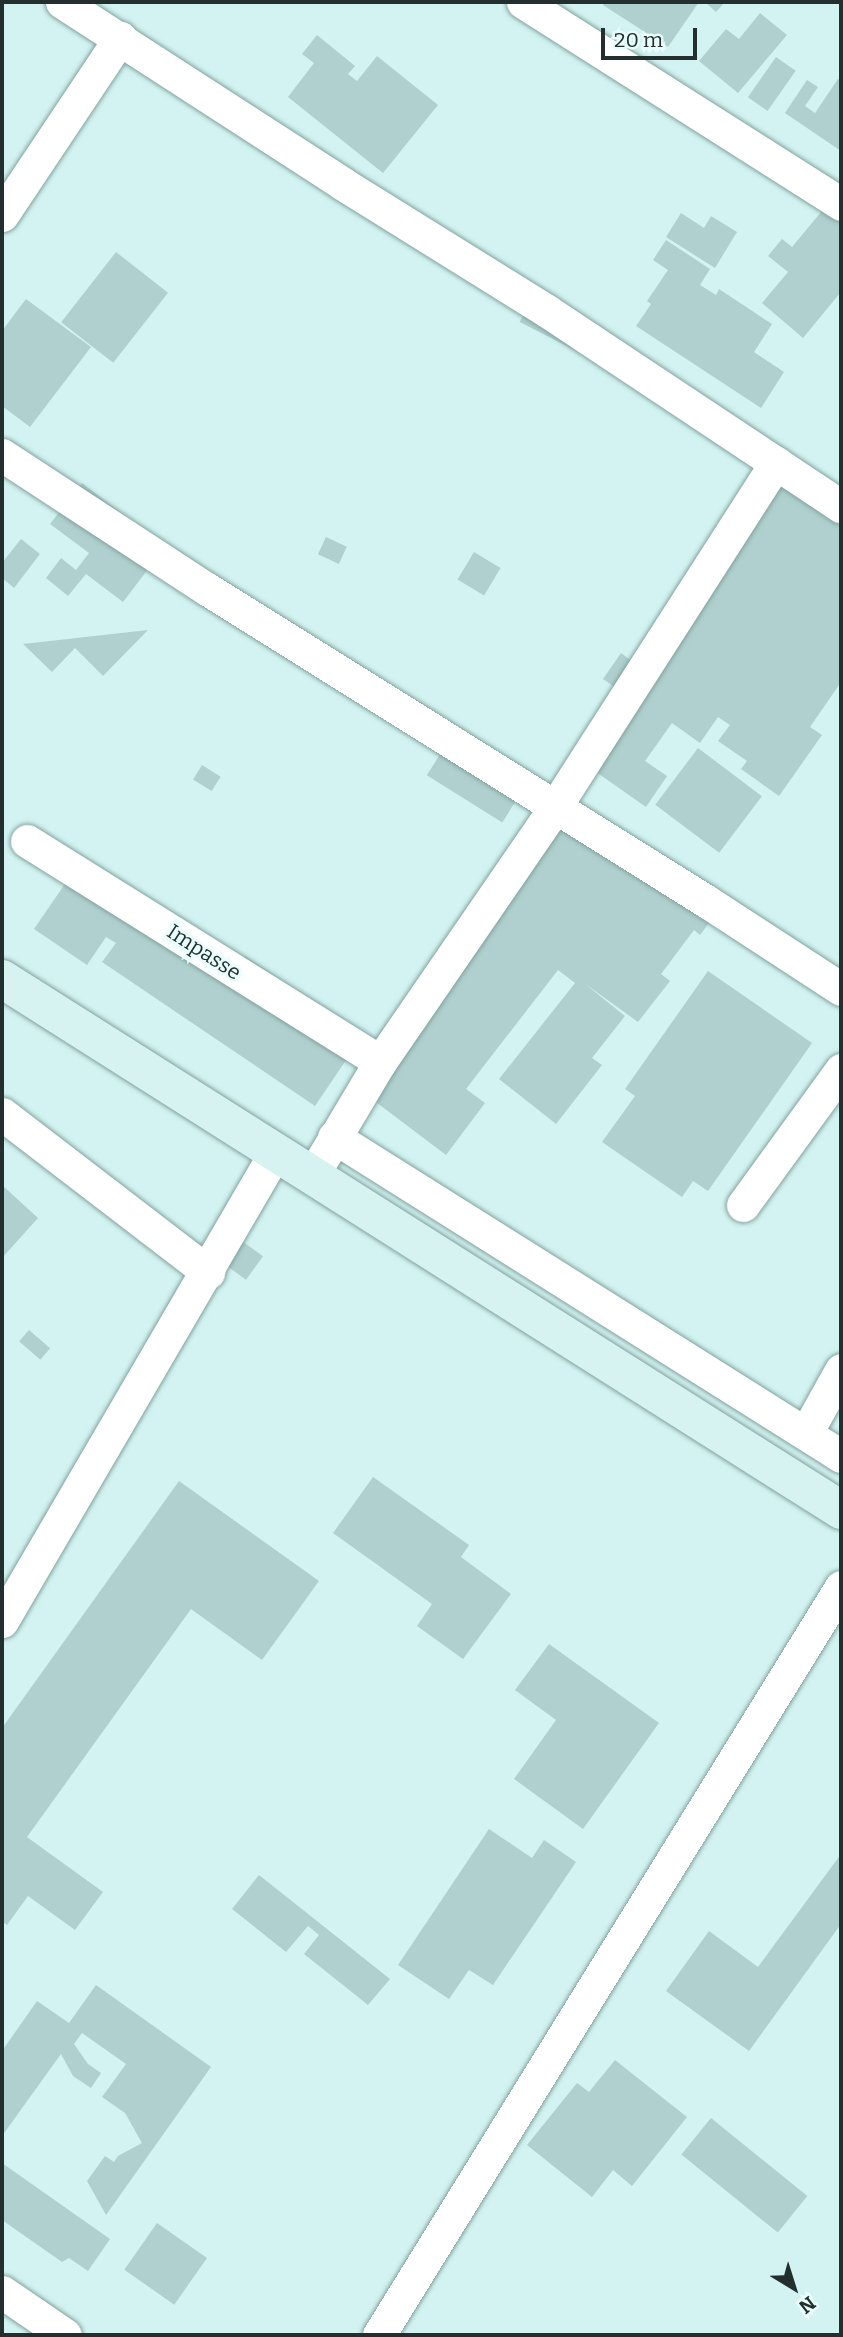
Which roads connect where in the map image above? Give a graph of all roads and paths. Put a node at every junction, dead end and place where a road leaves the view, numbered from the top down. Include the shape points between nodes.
1 (62, 2) edge
2 (523, 2) edge
3 (120, 37) junction
4 (841, 204) edge
5 (2, 215) edge
6 (2, 455) edge
7 (775, 463) junction
8 (841, 506) edge
9 (555, 807) junction
10 (27, 841) dead end
11 (2, 979) edge
12 (841, 989) edge
13 (380, 1062) junction
14 (841, 1070) edge
15 (2, 1114) edge
16 (334, 1137) junction
17 (275, 1153) junction
18 (312, 1175) junction
19 (743, 1205) dead end
20 (208, 1272) junction
21 (841, 1370) edge
22 (806, 1433) junction
23 (841, 1456) edge
24 (841, 1510) edge
25 (841, 1587) edge
26 (2, 1621) edge
27 (2, 2292) edge
28 (65, 2335) edge
29 (379, 2335) edge

1 - 3 street
2 - 4 street
3 - 5 street
3 - 7 street
6 - 9 street
7 - 8 street
7 - 9 street
9 - 12 street
9 - 13 street
10 - 13 street, Impasse
11 - 17 main road
13 - 16 street
14 - 19 street
15 - 20 street
16 - 18 street
16 - 22 street
17 - 18 main road
17 - 20 street
18 - 24 main road
20 - 26 street
21 - 22 street
22 - 23 street
25 - 29 street
27 - 28 street

